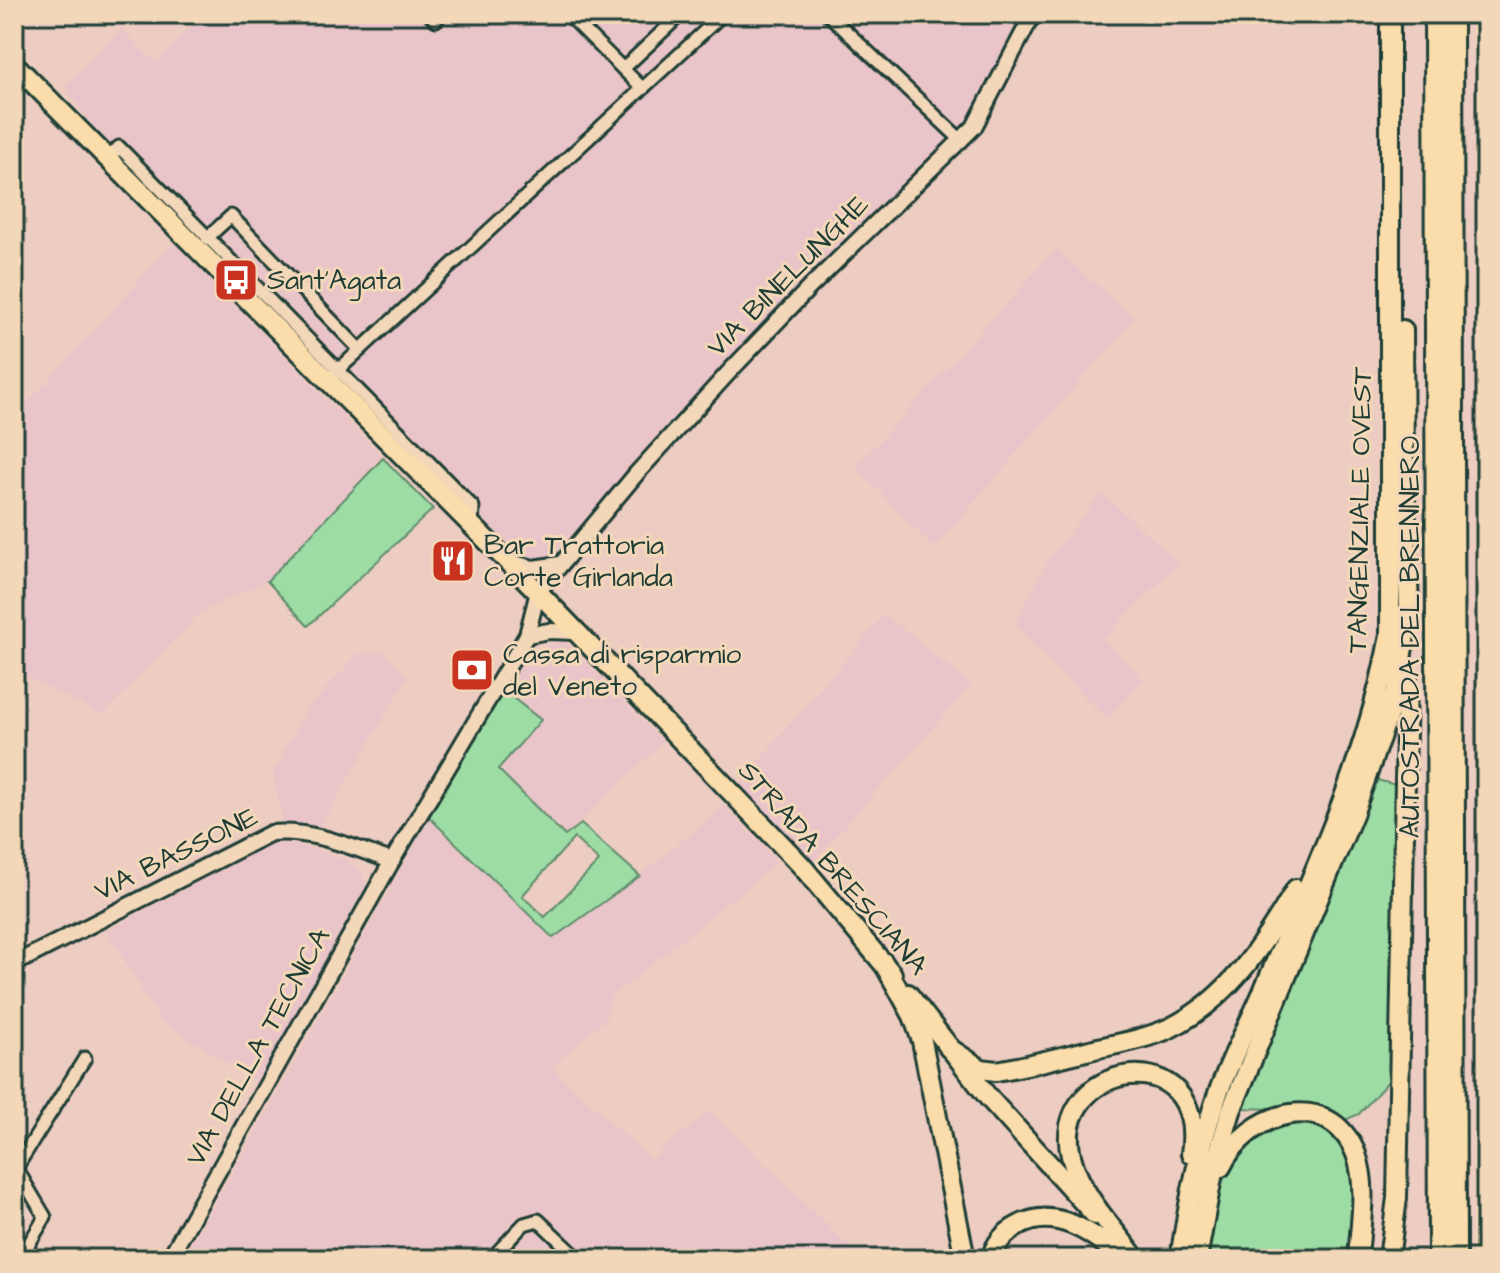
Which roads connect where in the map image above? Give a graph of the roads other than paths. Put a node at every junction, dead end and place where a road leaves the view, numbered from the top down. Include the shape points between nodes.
1 (429, 14) edge
2 (441, 14) edge
3 (568, 14) edge
4 (681, 14) edge
5 (723, 14) edge
6 (828, 14) edge
7 (1033, 14) edge
8 (1390, 14) edge
9 (1402, 14) edge
10 (1435, 14) edge
11 (1452, 14) edge
12 (14, 64) edge
13 (623, 69) junction
14 (643, 89) junction
15 (962, 141) junction
16 (108, 159) junction
17 (207, 238) junction
18 (360, 350) junction
19 (333, 376) junction
20 (506, 561) junction
21 (561, 564) junction
22 (538, 592) junction
23 (1409, 608) junction
24 (576, 632) junction
25 (527, 635) junction
26 (1325, 847) junction
27 (392, 861) junction
28 (883, 962) junction
29 (14, 964) edge
30 (949, 1048) junction
31 (85, 1058) dead end
32 (1181, 1251) edge
33 (1129, 1257) edge
34 (20, 1259) edge
35 (169, 1259) edge
36 (491, 1259) edge
37 (579, 1259) edge
38 (965, 1259) edge
39 (991, 1259) edge
40 (1199, 1259) edge
41 (1358, 1259) edge
42 (1389, 1259) edge
43 (1439, 1259) edge
44 (1455, 1259) edge

1 - 2 street via 436,20
3 - 13 street
4 - 13 street
5 - 14 street
6 - 15 street
7 - 15 street, VIA BINELUNGHE
8 - 26 main road, TANGENZIALE OVEST via 1390,635 1365,742
9 - 23 main road, TANGENZIALE OVEST
10 - 43 highway, AUTOSTRADA DEL BRENNERO
11 - 44 highway, AUTOSTRADA DEL BRENNERO
12 - 16 main road, STRADA BRESCIANA
13 - 14 street
14 - 18 street
15 - 21 street, VIA BINELUNGHE via 730,371
16 - 17 street, STRADA BRESCIANA via 119,147
16 - 19 main road, STRADA BRESCIANA
17 - 18 street via 231,216
17 - 19 street, STRADA BRESCIANA
18 - 19 street
19 - 20 main road, STRADA BRESCIANA via 451,495 472,527
20 - 21 street via 533,568
20 - 22 main road, STRADA BRESCIANA
21 - 22 street, VIA BINELUNGHE
22 - 24 main road, STRADA BRESCIANA
22 - 25 street
23 - 40 main road, TANGENZIALE OVEST via 1396,692 1373,763 1231,1111 1213,1172
23 - 42 main road via 1397,1198
24 - 25 street
24 - 28 main road, STRADA BRESCIANA via 802,866
25 - 27 street
26 - 30 main road via 1251,961 1214,999 1169,1028 996,1071 981,1069
26 - 32 main road, TANGENZIALE OVEST via 1215,1102
27 - 29 street, VIA BASSONE via 313,835 271,833
27 - 35 street, VIA DELLA TECNICA
28 - 30 main road, STRADA BRESCIANA
28 - 38 main road via 922,1041
30 - 33 main road, STRADA BRESCIANA
31 - 34 street via 16,1168 45,1217
32 - 33 main road via 1192,1117 1171,1086 1146,1076 1119,1076 1083,1101 1072,1121 1070,1145 1084,1187
33 - 39 main road via 1082,1229 1042,1218 1011,1230
36 - 37 street via 524,1224 538,1220
40 - 41 main road via 1226,1157 1257,1126 1291,1113 1325,1119 1345,1135 1355,1152 1363,1188

